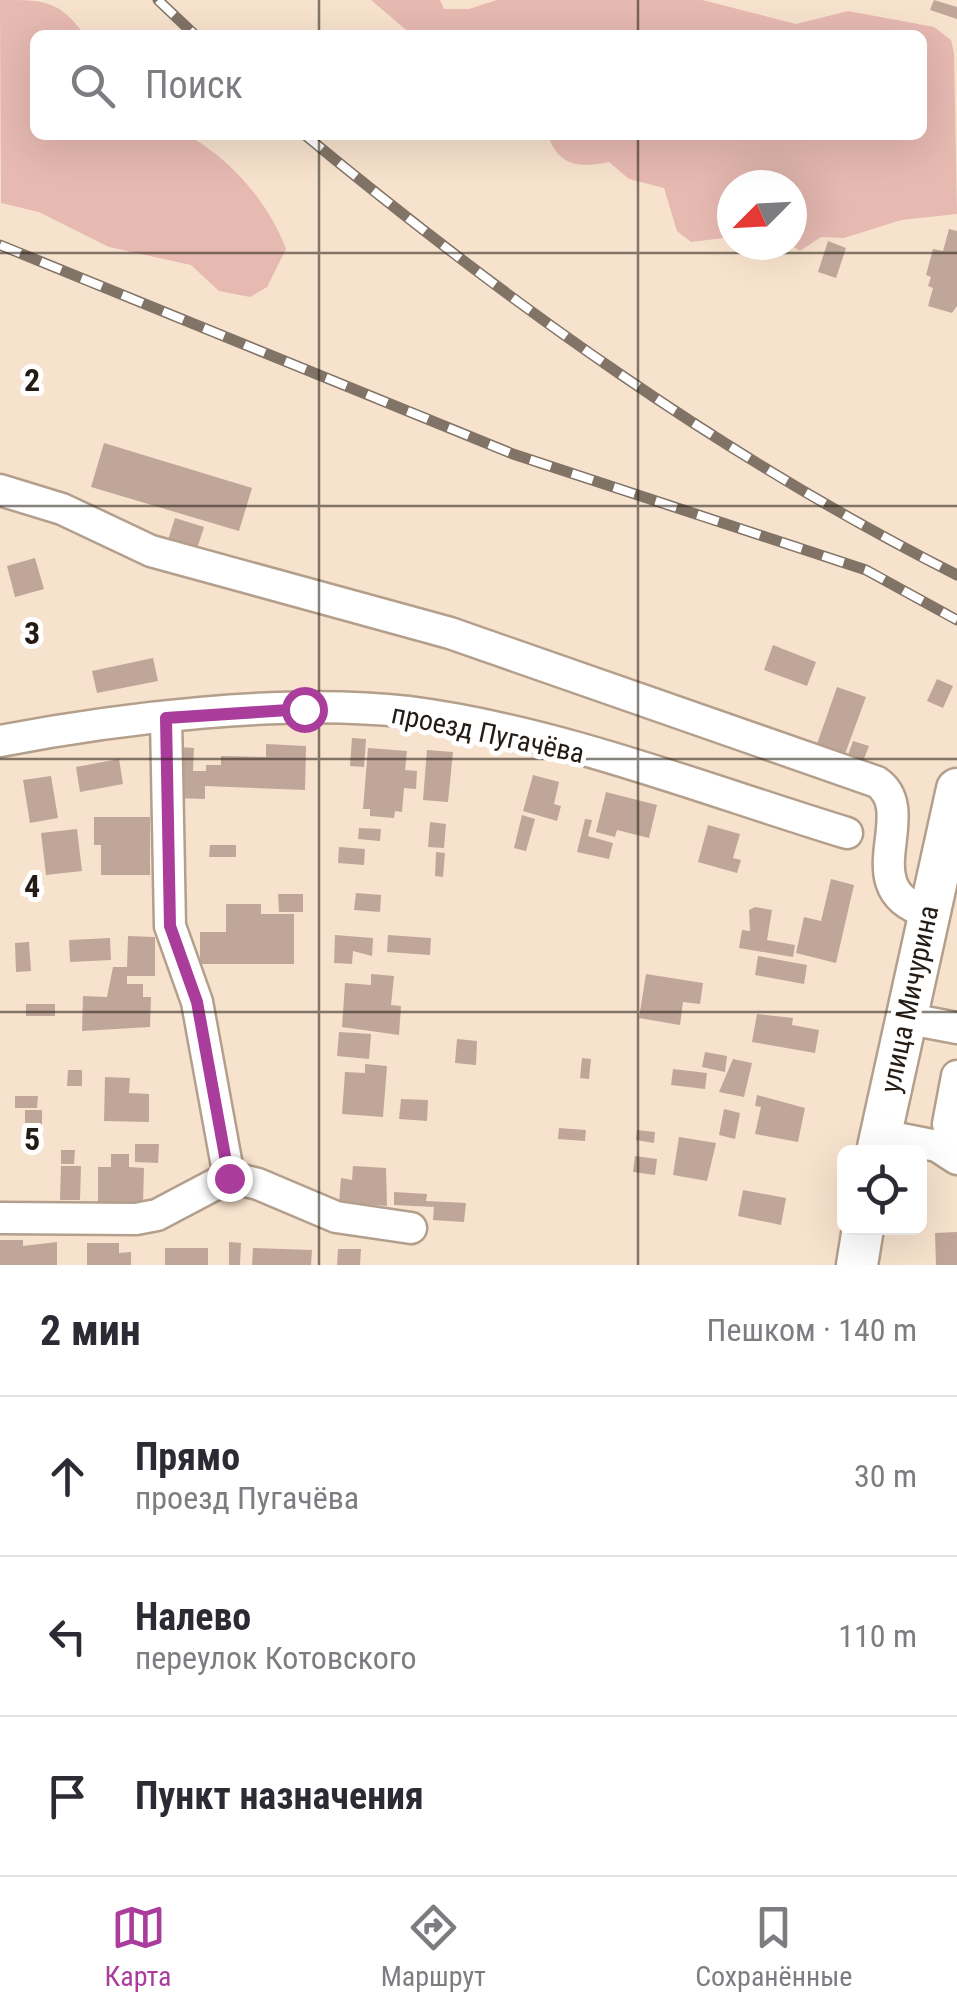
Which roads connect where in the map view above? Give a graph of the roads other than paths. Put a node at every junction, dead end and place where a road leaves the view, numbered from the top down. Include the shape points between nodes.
1 (0, 490) edge
2 (166, 718) junction
3 (0, 741) edge
4 (957, 788) edge
5 (847, 833) dead end
6 (927, 912) junction
7 (904, 1018) junction
8 (957, 1028) edge
9 (957, 1076) edge
10 (879, 1144) edge
11 (946, 1146) edge
12 (229, 1178) junction
13 (957, 1185) edge
14 (0, 1218) edge
15 (411, 1228) dead end

1 - 6 street via 62,509 151,552 450,632 877,782 890,802 891,886 901,902
2 - 3 street, проезд Пугачёва
2 - 5 street, проезд Пугачёва via 304,709 406,712 586,752
2 - 12 street via 170,926 197,1002
4 - 6 main road, улица Мичурина
6 - 7 main road, улица Мичурина
7 - 8 street
7 - 10 main road, улица Мичурина
9 - 11 street
10 - 11 street
11 - 13 street
12 - 14 street via 158,1215 136,1219
12 - 15 street via 336,1217

